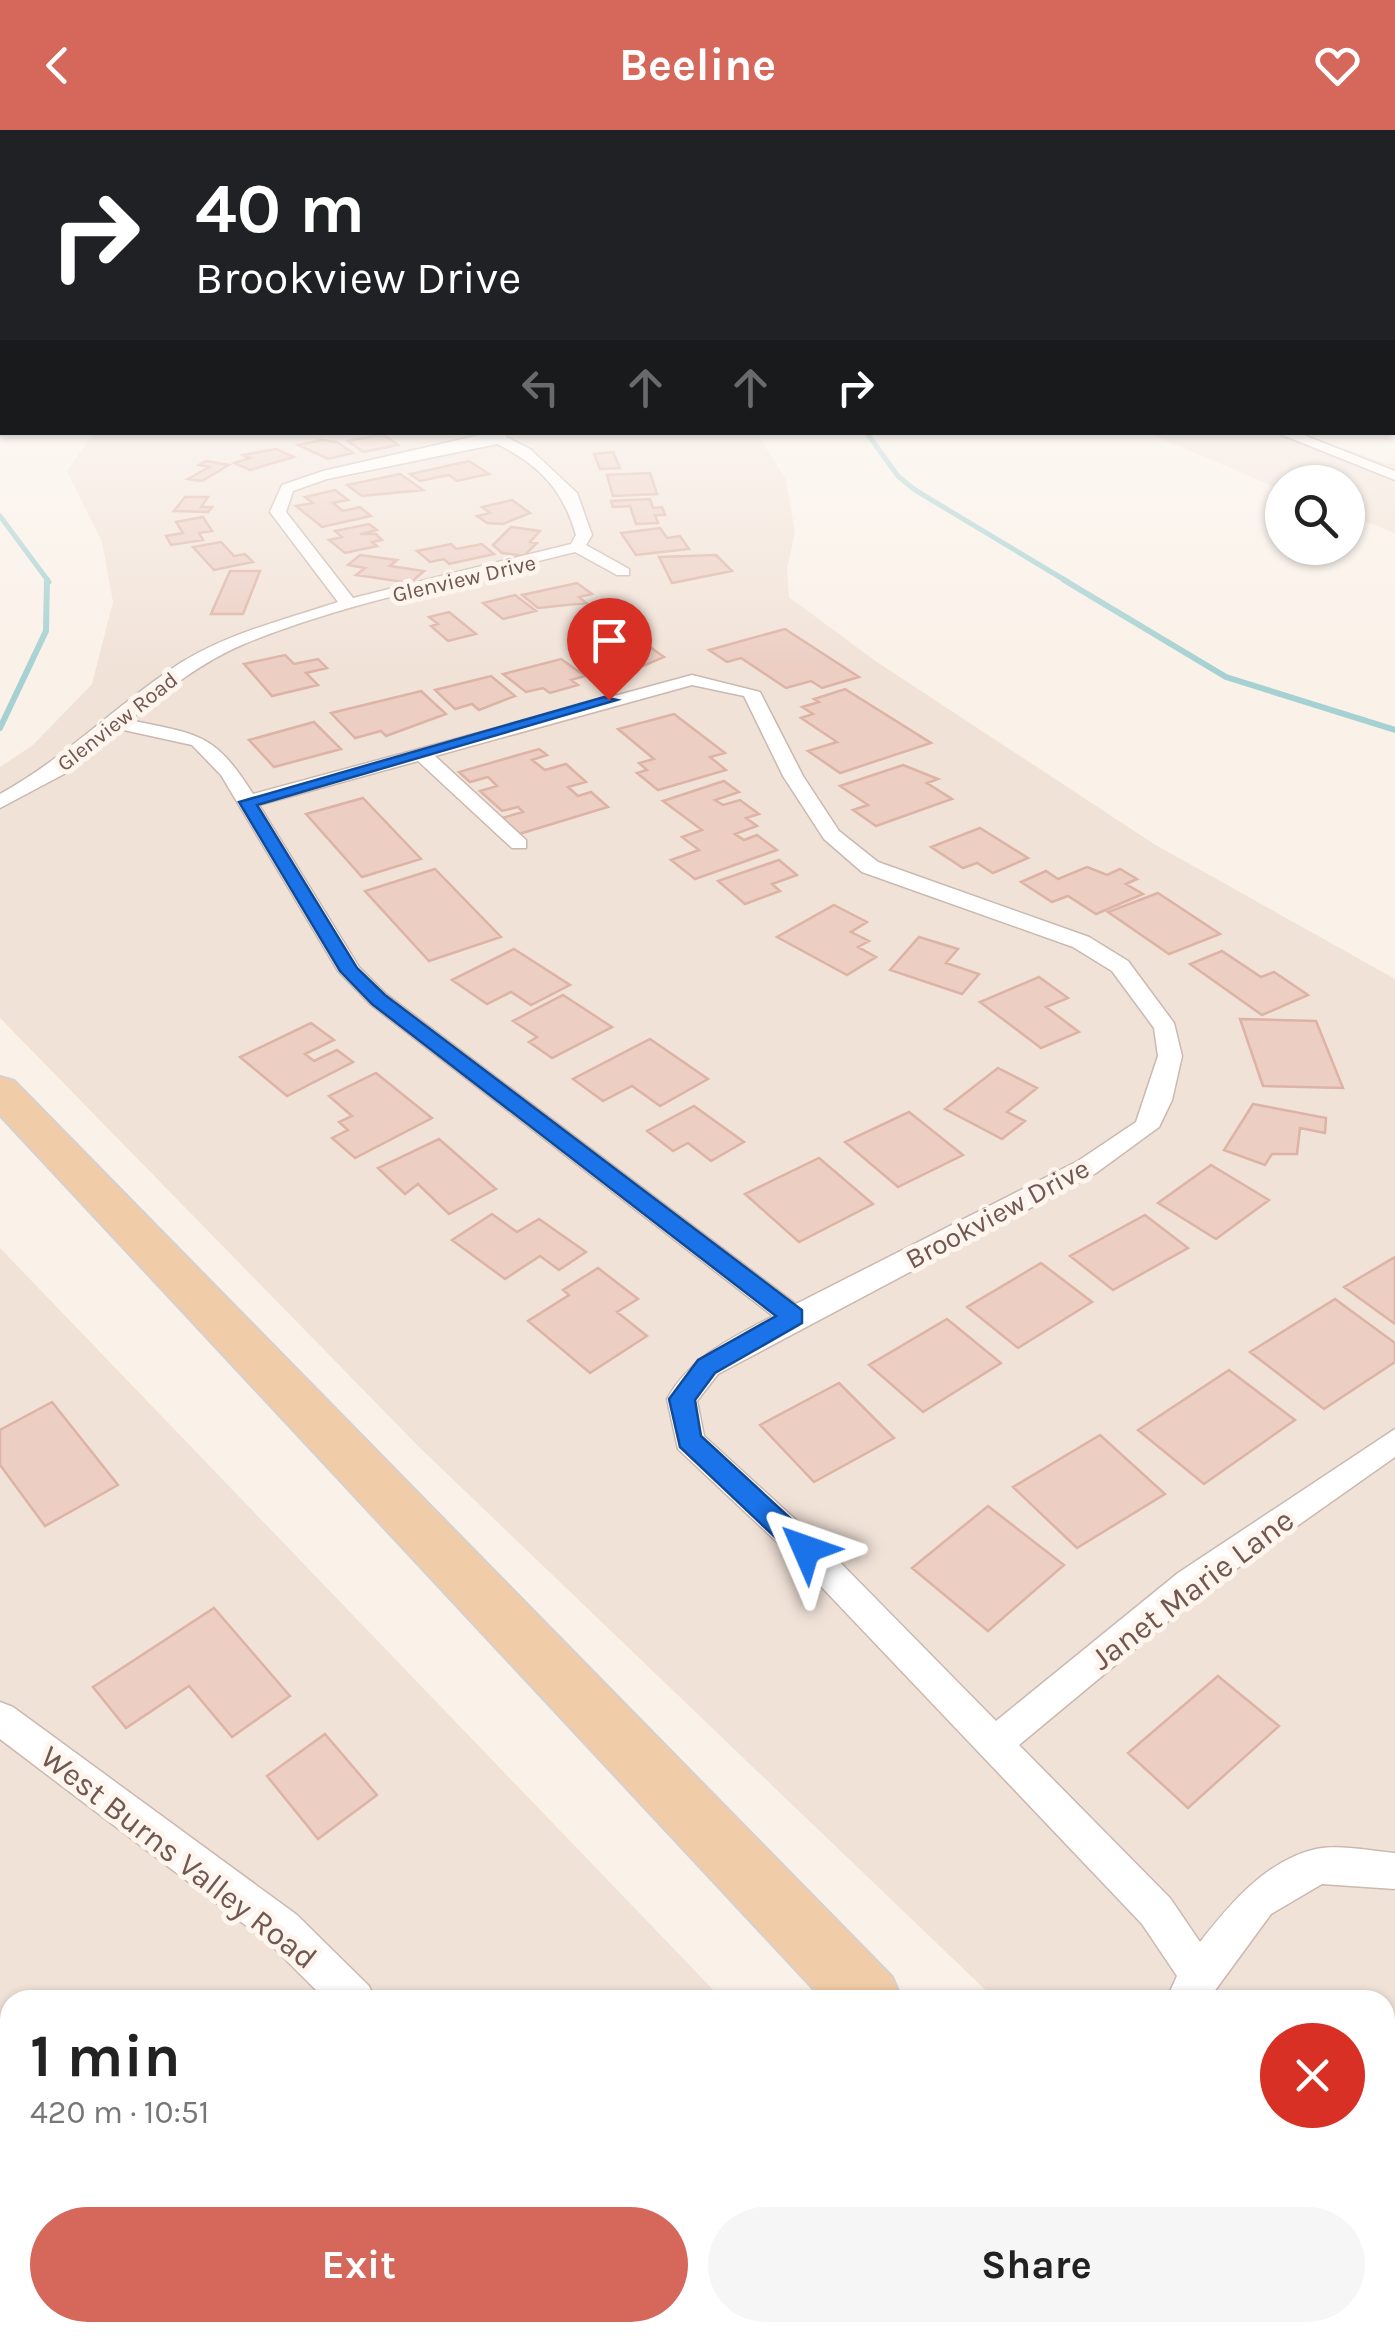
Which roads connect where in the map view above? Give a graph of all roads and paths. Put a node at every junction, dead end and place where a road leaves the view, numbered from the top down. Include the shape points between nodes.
1 (377, 463) edge
2 (537, 463) edge
3 (1362, 463) edge
4 (1395, 476) edge
5 (577, 548) junction
6 (623, 572) dead end
7 (349, 604) junction
8 (112, 722) junction
9 (420, 752) junction
10 (0, 802) edge
11 (247, 802) junction
12 (518, 844) dead end
13 (0, 1090) edge
14 (794, 1316) junction
15 (1395, 1441) edge
16 (0, 1718) edge
17 (994, 1744) junction
18 (1395, 1871) edge
19 (1192, 1988) edge
20 (345, 1990) edge
21 (859, 1990) edge

1 - 7 street via 287,488 278,512
2 - 5 street via 572,496 584,535
3 - 4 street
5 - 6 street
5 - 7 street, Glenview Drive
7 - 8 street, Glenview Road via 206,656
8 - 10 street, Glenview Road via 57,770
8 - 11 street via 199,741
9 - 11 street, Brookview Drive
9 - 12 street
9 - 14 street, Brookview Drive via 692,680 750,692 831,835 870,867 1081,942 1120,966 1166,1028 1170,1056 1146,1127 1087,1167
11 - 14 street via 350,971 378,1000
13 - 21 main road
14 - 17 street, Brookview Drive via 706,1366 682,1399 689,1440 806,1549
15 - 17 street, Janet Marie Lane via 1190,1582
16 - 20 street, West Burns Valley Road via 283,1929
17 - 19 street, Brookview Drive via 1156,1911
18 - 19 street via 1318,1866 1256,1902

